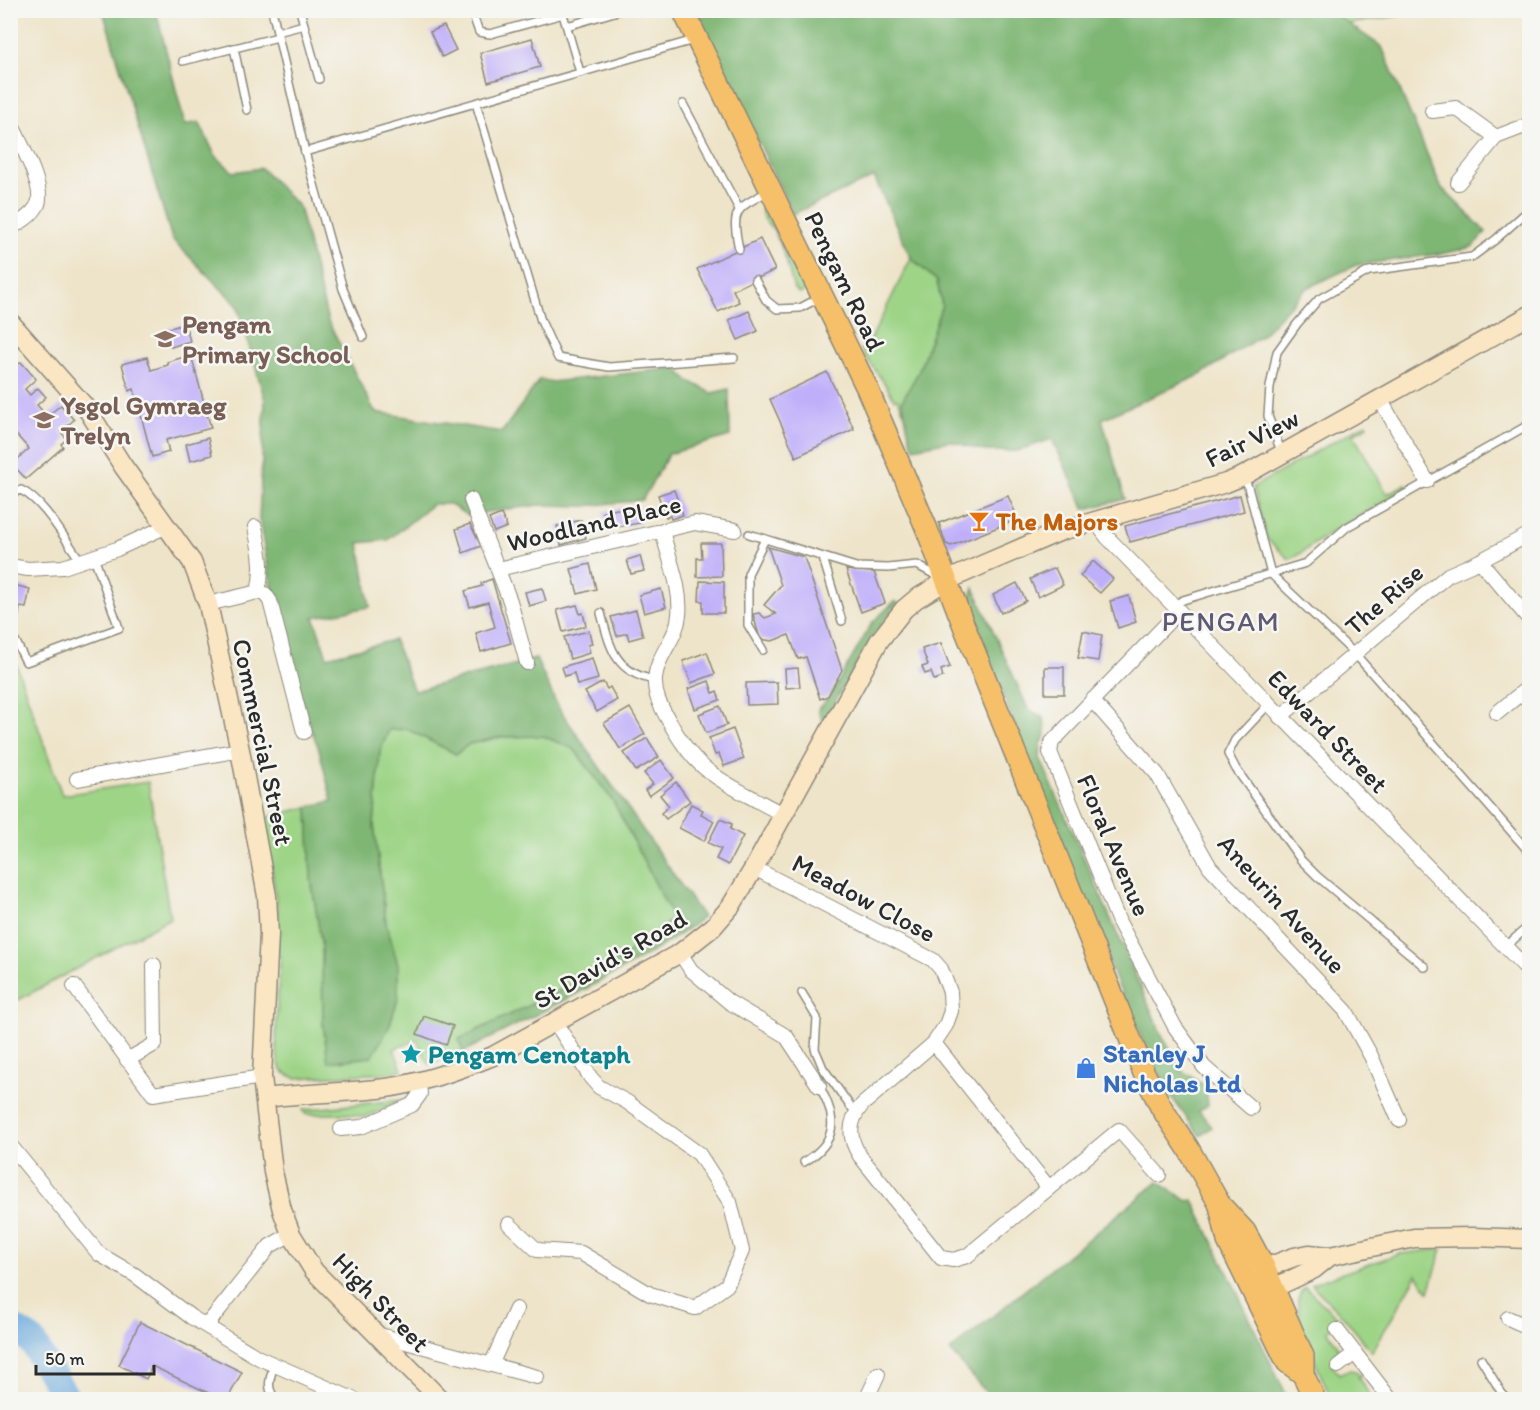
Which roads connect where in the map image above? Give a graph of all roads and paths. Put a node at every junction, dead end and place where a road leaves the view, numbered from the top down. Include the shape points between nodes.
1 (272, 10) edge
2 (300, 10) edge
3 (471, 10) edge
4 (621, 10) edge
5 (682, 10) edge
6 (562, 12) edge
7 (304, 25) junction
8 (567, 26) junction
9 (278, 34) junction
10 (696, 37) junction
11 (234, 48) junction
12 (183, 61) dead end
13 (580, 72) junction
14 (319, 79) dead end
15 (476, 103) junction
16 (683, 104) dead end
17 (248, 110) dead end
18 (1432, 111) dead end
19 (10, 121) edge
20 (1530, 124) edge
21 (1496, 137) junction
22 (305, 152) junction
23 (1458, 183) dead end
24 (770, 190) junction
25 (739, 209) junction
26 (1530, 209) edge
27 (10, 228) edge
28 (739, 249) dead end
29 (755, 280) dead end
30 (821, 297) junction
31 (1530, 315) edge
32 (10, 322) edge
33 (363, 337) dead end
34 (734, 358) dead end
35 (1380, 399) junction
36 (1530, 424) edge
37 (1282, 454) junction
38 (1243, 476) junction
39 (1427, 481) junction
40 (10, 494) edge
41 (471, 500) dead end
42 (1098, 519) junction
43 (167, 526) junction
44 (255, 527) dead end
45 (662, 530) junction
46 (742, 532) joint
47 (1530, 534) edge
48 (765, 539) junction
49 (823, 558) junction
50 (87, 559) junction
51 (1480, 561) junction
52 (10, 566) edge
53 (498, 570) junction
54 (1271, 574) junction
55 (946, 581) junction
56 (258, 592) junction
57 (208, 604) junction
58 (1176, 608) junction
59 (601, 613) dead end
60 (1530, 620) edge
61 (842, 621) dead end
62 (10, 644) edge
63 (763, 650) dead end
64 (1356, 655) junction
65 (527, 663) dead end
66 (655, 680) junction
67 (1530, 686) edge
68 (1092, 700) junction
69 (1268, 705) junction
70 (1497, 713) dead end
71 (1280, 717) junction
72 (304, 732) dead end
73 (240, 750) junction
74 (77, 779) dead end
75 (784, 814) junction
76 (1530, 853) edge
77 (754, 868) junction
78 (1530, 925) edge
79 (1505, 947) junction
80 (680, 953) junction
81 (154, 965) dead end
82 (1425, 967) dead end
83 (1530, 972) edge
84 (74, 986) dead end
85 (801, 993) dead end
86 (555, 1022) junction
87 (934, 1043) junction
88 (128, 1060) junction
89 (262, 1077) junction
90 (419, 1082) junction
91 (819, 1086) joint
92 (265, 1098) junction
93 (1251, 1108) dead end
94 (857, 1112) junction
95 (1399, 1120) dead end
96 (341, 1129) dead end
97 (10, 1145) edge
98 (804, 1162) dead end
99 (1160, 1175) dead end
100 (1049, 1188) junction
101 (509, 1224) dead end
102 (291, 1234) junction
103 (1530, 1239) edge
104 (1329, 1256) junction
105 (1255, 1272) junction
106 (1264, 1292) junction
107 (516, 1309) dead end
108 (1508, 1318) dead end
109 (207, 1325) junction
110 (1530, 1328) edge
111 (1337, 1330) dead end
112 (376, 1334) junction
113 (1354, 1353) junction
114 (1481, 1359) dead end
115 (274, 1365) junction
116 (491, 1365) junction
117 (1338, 1366) dead end
118 (878, 1374) dead end
119 (537, 1377) dead end
120 (319, 1384) junction
121 (277, 1400) edge
122 (325, 1400) edge
123 (355, 1400) edge
124 (441, 1400) edge
125 (866, 1400) edge
126 (1315, 1400) edge
127 (1391, 1400) edge
128 (1506, 1400) edge

1 - 9 lane
2 - 7 lane
3 - 6 lane via 479,32 490,34
4 - 8 lane
5 - 10 main road, Pengam Road
6 - 8 lane
7 - 9 lane
7 - 14 lane
8 - 13 lane
9 - 11 lane
9 - 22 lane
10 - 13 lane
10 - 24 main road, Pengam Road
11 - 12 lane
11 - 17 lane
13 - 15 lane
15 - 22 lane
15 - 34 lane via 541,321 558,358 609,367
16 - 25 lane
18 - 21 street via 1456,108
19 - 27 street via 40,188 38,203 25,220
20 - 21 street
21 - 23 street
22 - 33 lane via 343,289
24 - 25 lane
24 - 30 main road, Pengam Road
25 - 28 lane via 735,228
26 - 37 lane via 1472,257 1369,271 1319,299 1277,352 1268,416
29 - 30 lane via 766,300 777,309 800,308
30 - 55 main road, Pengam Road via 867,388
31 - 35 main road, Fair View
32 - 43 main road, Commercial Street via 87,409
35 - 37 main road, Fair View
35 - 39 street
36 - 39 lane
37 - 38 main road, Fair View
38 - 42 main road, Fair View
38 - 54 lane
39 - 54 lane via 1347,527 1306,563
40 - 50 lane via 21,490 29,494
41 - 53 street, Woodland Place
42 - 55 main road, Fair View
42 - 58 street, Edward Street via 1107,537
43 - 50 street
43 - 57 main road, Commercial Street via 192,562
44 - 56 street via 262,564
45 - 46 street, Woodland Place via 696,523
45 - 53 street, Woodland Place
45 - 66 street via 679,598 679,614 676,632 661,657
46 - 48 lane, Woodland Place
47 - 51 street, The Rise
48 - 49 lane, Woodland Place
48 - 63 lane via 748,574 748,625
49 - 55 lane, Woodland Place via 856,567 917,565
49 - 61 lane
50 - 52 street via 63,567
50 - 62 lane via 119,628 26,662 16,642
51 - 60 street
51 - 64 street, The Rise via 1448,575
53 - 65 street, Woodland Place
54 - 58 lane via 1183,600
54 - 64 lane
55 - 75 main road, St David's Road via 904,609 879,641
55 - 105 main road, Pengam Road via 1144,1073 1220,1205 1228,1241
56 - 57 street
56 - 72 street via 270,601
57 - 73 main road, Commercial Street
58 - 68 street, Floral Avenue
58 - 69 street, Edward Street
59 - 66 lane via 616,658 642,678
64 - 71 street, The Rise
64 - 76 lane
66 - 75 street via 661,706 692,758 716,778
67 - 70 street
68 - 93 street, Floral Avenue via 1052,742 1052,759 1119,922 1175,1027 1204,1067
68 - 95 street, Aneurin Avenue via 1157,774 1210,867 1346,1011
69 - 71 street, Edward Street
69 - 82 lane via 1235,740 1228,754 1236,769 1301,860
71 - 79 street, Edward Street
73 - 74 street
73 - 89 main road, Commercial Street via 267,896 269,934
75 - 77 main road, St David's Road
77 - 80 main road, St David's Road via 713,927
77 - 87 street, Meadow Close via 933,960 947,981 952,1003 946,1025
78 - 79 lane
79 - 83 street, Edward Street
80 - 86 main road, St David's Road
80 - 91 street via 691,970 729,1002 786,1036
81 - 88 street via 155,1044
84 - 88 street
85 - 94 lane via 817,1018 814,1049 823,1068
86 - 90 main road, St David's Road via 493,1056
86 - 101 street via 598,1087 627,1102 699,1154 730,1202 742,1251 727,1285 695,1308 650,1294 581,1253 537,1250
87 - 94 street, Meadow Close
87 - 100 street
88 - 89 street via 153,1094
89 - 92 main road, Commercial Street
90 - 92 main road, St David's Road
90 - 96 street via 420,1094 412,1105 361,1127
91 - 98 lane via 830,1110 830,1137 818,1154
92 - 102 main road, Commercial Street via 273,1172
94 - 100 street via 850,1131 855,1148 941,1258 967,1256
97 - 109 street via 99,1254
99 - 100 street via 1119,1130
102 - 109 street via 270,1246
102 - 112 main road, High Street via 314,1271
103 - 104 main road via 1414,1238
104 - 105 main road via 1309,1254
104 - 106 main road via 1314,1269
105 - 106 main road, Pengam Road
106 - 126 main road, Pengam Road via 1287,1362 1303,1374
107 - 116 street
108 - 110 street
109 - 115 street
111 - 113 street
112 - 116 street
112 - 124 main road, High Street
113 - 117 street
113 - 127 street
114 - 128 lane
115 - 120 street
115 - 121 lane via 269,1385
116 - 119 street
118 - 125 street
120 - 122 lane
120 - 123 street

